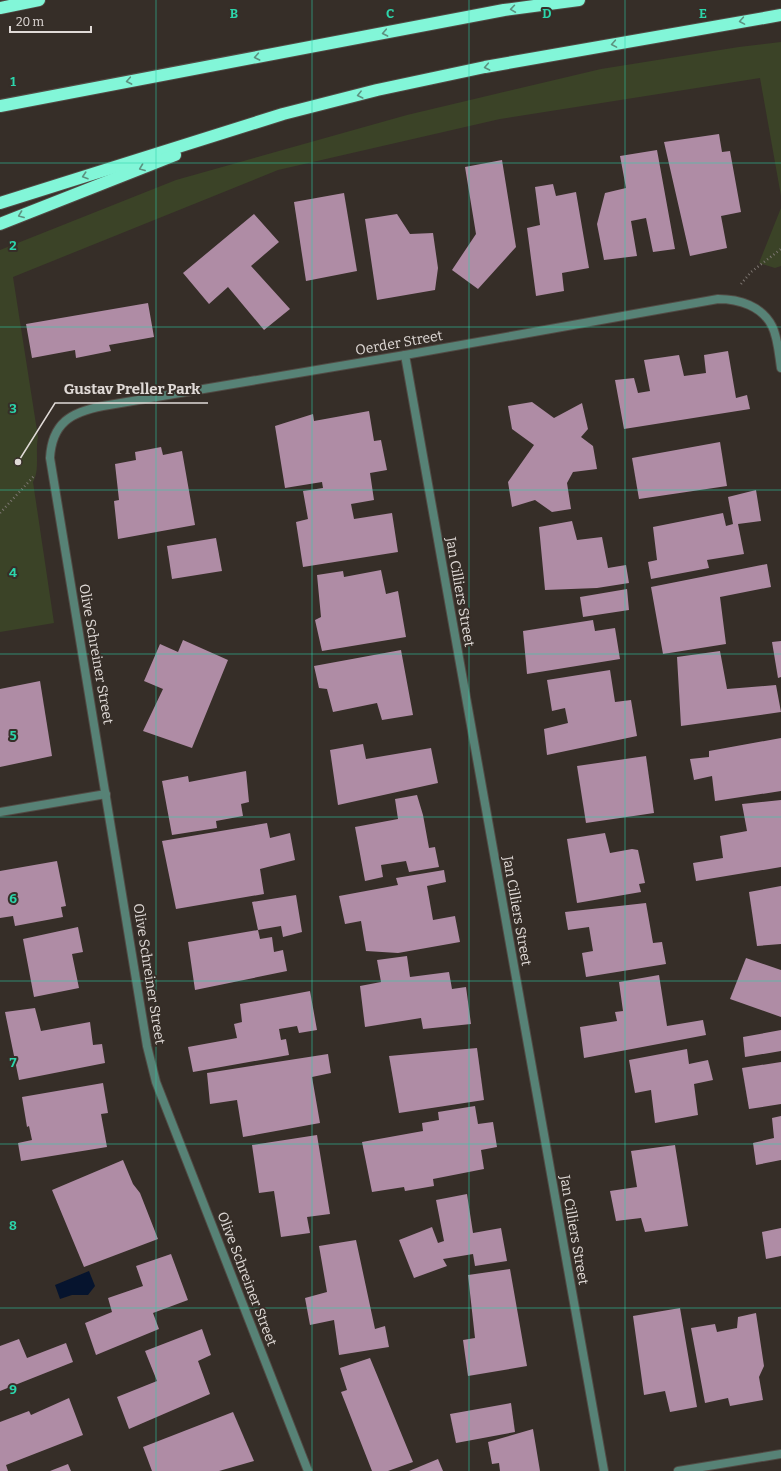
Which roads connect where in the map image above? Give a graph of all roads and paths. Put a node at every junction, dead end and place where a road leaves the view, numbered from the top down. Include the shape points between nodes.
1 (39, 0) edge
2 (579, 0) edge
3 (0, 8) edge
4 (781, 15) edge
5 (0, 106) edge
6 (283, 114) junction
7 (0, 203) edge
8 (0, 224) edge
9 (781, 249) edge
10 (728, 299) junction
11 (405, 355) junction
12 (781, 368) edge
13 (50, 458) junction
14 (0, 513) edge
15 (106, 794) junction
16 (0, 812) edge
17 (781, 1454) edge
18 (308, 1471) edge
19 (604, 1471) edge
20 (678, 1471) edge

1 - 3 highway
2 -> 5 highway via 504,10
4 -> 6 highway via 485,67 377,90
6 -> 7 highway
6 -> 8 highway
9 - 10 path via 751,272
10 - 11 street, Oerder Street
10 - 12 street, Oerder Street via 752,307 772,326
11 - 13 street, Oerder Street via 84,410 65,421 58,430 52,443
11 - 19 street, Jan Cilliers Street
13 - 14 path
13 - 15 street, Olive Schreiner Street
15 - 16 street
15 - 18 street, Olive Schreiner Street via 147,1046 156,1082
17 - 20 street

